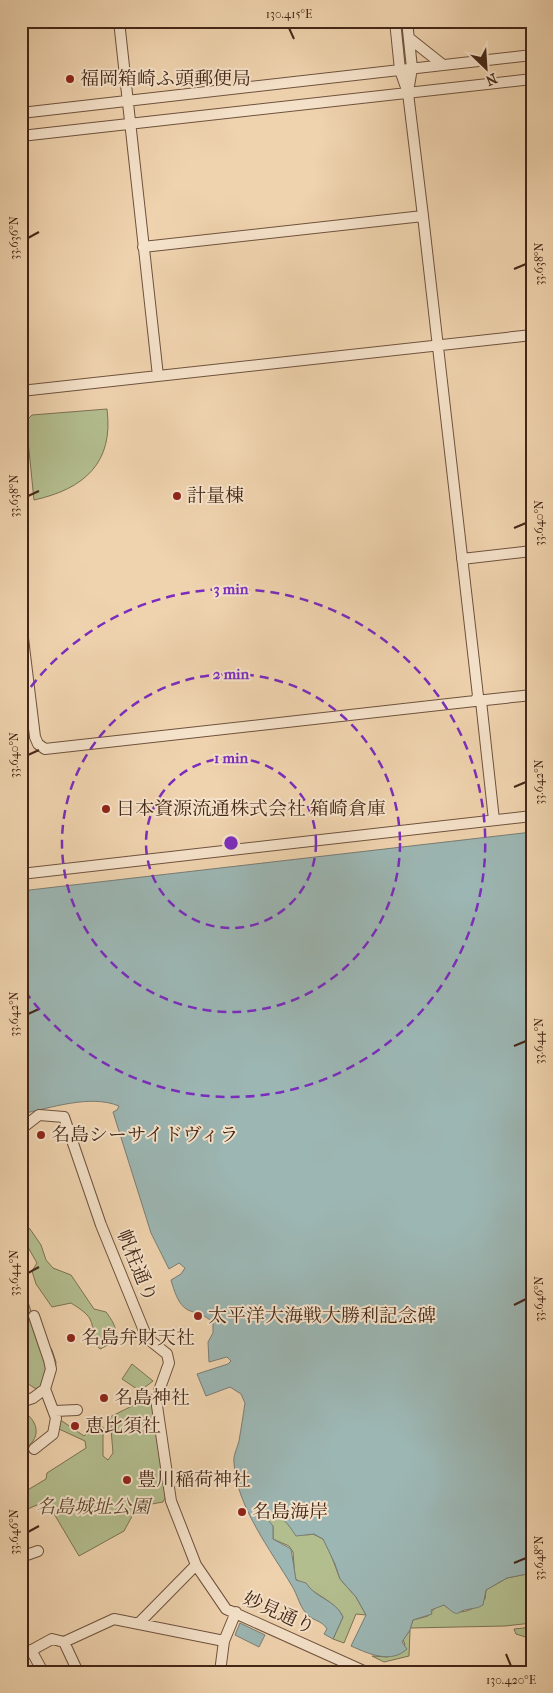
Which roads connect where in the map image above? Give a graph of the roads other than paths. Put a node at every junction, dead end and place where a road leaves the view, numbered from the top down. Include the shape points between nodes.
1 (119, 21) edge
2 (395, 21) edge
3 (407, 21) edge
4 (409, 38) junction
5 (532, 56) edge
6 (443, 65) junction
7 (412, 68) junction
8 (400, 70) junction
9 (532, 79) edge
10 (408, 94) junction
11 (128, 101) junction
12 (21, 113) edge
13 (129, 124) junction
14 (21, 136) edge
15 (423, 216) junction
16 (143, 247) junction
17 (532, 335) edge
18 (438, 346) junction
19 (158, 376) junction
20 (21, 391) edge
21 (532, 551) edge
22 (462, 559) junction
23 (21, 622) edge
24 (532, 695) edge
25 (478, 701) junction
26 (532, 816) edge
27 (494, 820) junction
28 (21, 874) edge
29 (21, 1128) edge
30 (34, 1316) dead end
31 (45, 1389) junction
32 (21, 1402) edge
33 (78, 1410) dead end
34 (55, 1411) junction
35 (34, 1450) dead end
36 (38, 1551) dead end
37 (21, 1558) edge
38 (196, 1565) junction
39 (236, 1612) junction
40 (138, 1624) junction
41 (224, 1640) junction
42 (64, 1642) junction
43 (31, 1650) junction
44 (21, 1656) edge
45 (43, 1672) edge
46 (78, 1672) edge
47 (220, 1672) edge
48 (366, 1672) edge

1 - 11 street
2 - 8 street
3 - 4 street
4 - 6 street
4 - 7 street
5 - 6 street
6 - 7 street
7 - 8 street
7 - 10 street
8 - 10 street
8 - 11 street
9 - 10 street
10 - 13 street
10 - 15 street
11 - 12 street
11 - 13 street
13 - 14 street
13 - 16 street
15 - 16 street
15 - 18 street
16 - 19 street
17 - 18 street
18 - 19 street
18 - 22 street
19 - 20 street
21 - 22 street
22 - 25 street
23 - 25 street via 35,737 44,749
24 - 25 street
25 - 27 street
26 - 27 street
27 - 28 street
29 - 38 street, 帆柱通り via 39,1115 64,1116 101,1224 147,1338 167,1354 169,1363 156,1399 171,1501
30 - 31 street via 51,1369
31 - 32 street
31 - 34 street
33 - 34 street
34 - 35 street via 53,1434
36 - 37 street
38 - 39 street, 妙見通り via 226,1609
38 - 40 street
39 - 41 street
39 - 48 street, 妙見通り
40 - 41 street
40 - 42 street via 114,1619
41 - 47 street
42 - 43 street via 52,1639
42 - 46 street
43 - 44 street
43 - 45 street

